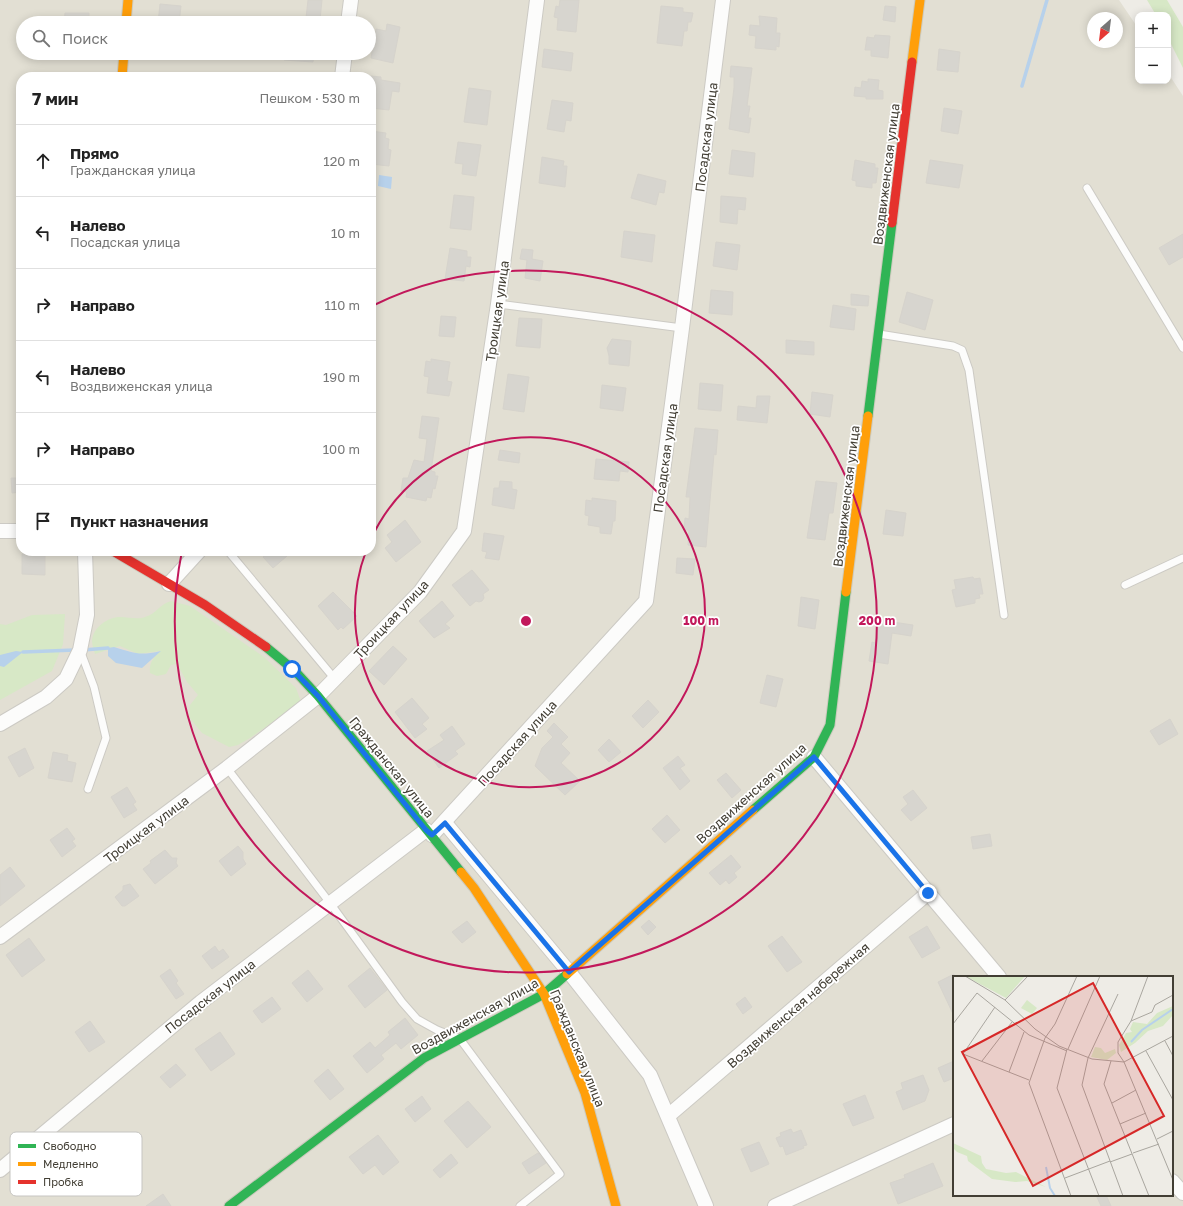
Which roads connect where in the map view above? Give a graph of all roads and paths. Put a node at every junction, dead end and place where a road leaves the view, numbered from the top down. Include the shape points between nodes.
1 (128, 0) edge
2 (351, 0) edge
3 (537, 0) edge
4 (723, 0) edge
5 (920, 0) edge
6 (127, 16) edge
7 (349, 16) edge
8 (123, 60) edge
9 (343, 60) edge
10 (122, 72) edge
11 (342, 72) edge
12 (1087, 188) dead end
13 (498, 304) junction
14 (682, 328) junction
15 (879, 334) junction
16 (1183, 348) edge
17 (0, 531) edge
18 (16, 531) edge
19 (85, 556) edge
20 (121, 556) edge
21 (194, 556) edge
22 (232, 556) edge
23 (1183, 558) edge
24 (169, 584) junction
25 (1125, 585) dead end
26 (1004, 615) dead end
27 (80, 650) junction
28 (334, 678) junction
29 (318, 696) junction
30 (0, 724) edge
31 (814, 757) junction
32 (228, 768) junction
33 (88, 789) dead end
34 (445, 823) junction
35 (429, 832) junction
36 (928, 893) junction
37 (330, 903) junction
38 (0, 938) edge
39 (569, 972) junction
40 (997, 976) edge
41 (544, 994) junction
42 (460, 1039) junction
43 (668, 1116) junction
44 (953, 1124) edge
45 (45, 1132) edge
46 (10, 1162) edge
47 (0, 1170) edge
48 (1173, 1182) edge
49 (1183, 1193) edge
50 (1183, 1198) edge
51 (230, 1206) edge
52 (520, 1206) edge
53 (616, 1206) edge
54 (706, 1206) edge
55 (775, 1206) edge
56 (1180, 1206) edge

1 - 6 street
2 - 7 street
3 - 13 street, Троицкая улица
4 - 14 street, Посадская улица
5 - 15 street, Воздвиженская улица
8 - 10 street
9 - 11 street
12 - 16 lane
13 - 14 lane
13 - 28 street, Троицкая улица via 464,531 420,592
14 - 34 street, Посадская улица via 646,601
15 - 26 lane via 953,346 962,350 968,370
15 - 31 street, Воздвиженская улица via 830,725
17 - 18 street
19 - 27 street via 87,615
20 - 24 street, Гражданская улица
21 - 24 street
22 - 28 lane
23 - 25 lane
24 - 29 street, Гражданская улица via 261,643 292,669
27 - 30 street via 66,679 46,697
27 - 33 lane via 94,687 106,738
28 - 29 street, Троицкая улица
29 - 32 street, Троицкая улица
29 - 35 street, Гражданская улица
31 - 36 street
31 - 39 street, Воздвиженская улица
32 - 37 lane
32 - 38 street, Троицкая улица
34 - 35 street, Посадская улица
34 - 39 street
35 - 37 street, Посадская улица
35 - 41 street, Гражданская улица via 474,888
36 - 40 street
36 - 43 street, Воздвиженская набережная
37 - 42 lane via 417,1019
37 - 45 street, Посадская улица via 201,1002
39 - 41 street, Воздвиженская улица
39 - 43 street via 650,1075
41 - 42 street, Воздвиженская улица
41 - 53 street, Гражданская улица via 585,1094
42 - 51 street, Воздвиженская улица via 424,1058
42 - 52 lane via 560,1174
43 - 54 street
44 - 55 street
46 - 47 street, Посадская улица
48 - 49 street
50 - 56 street

